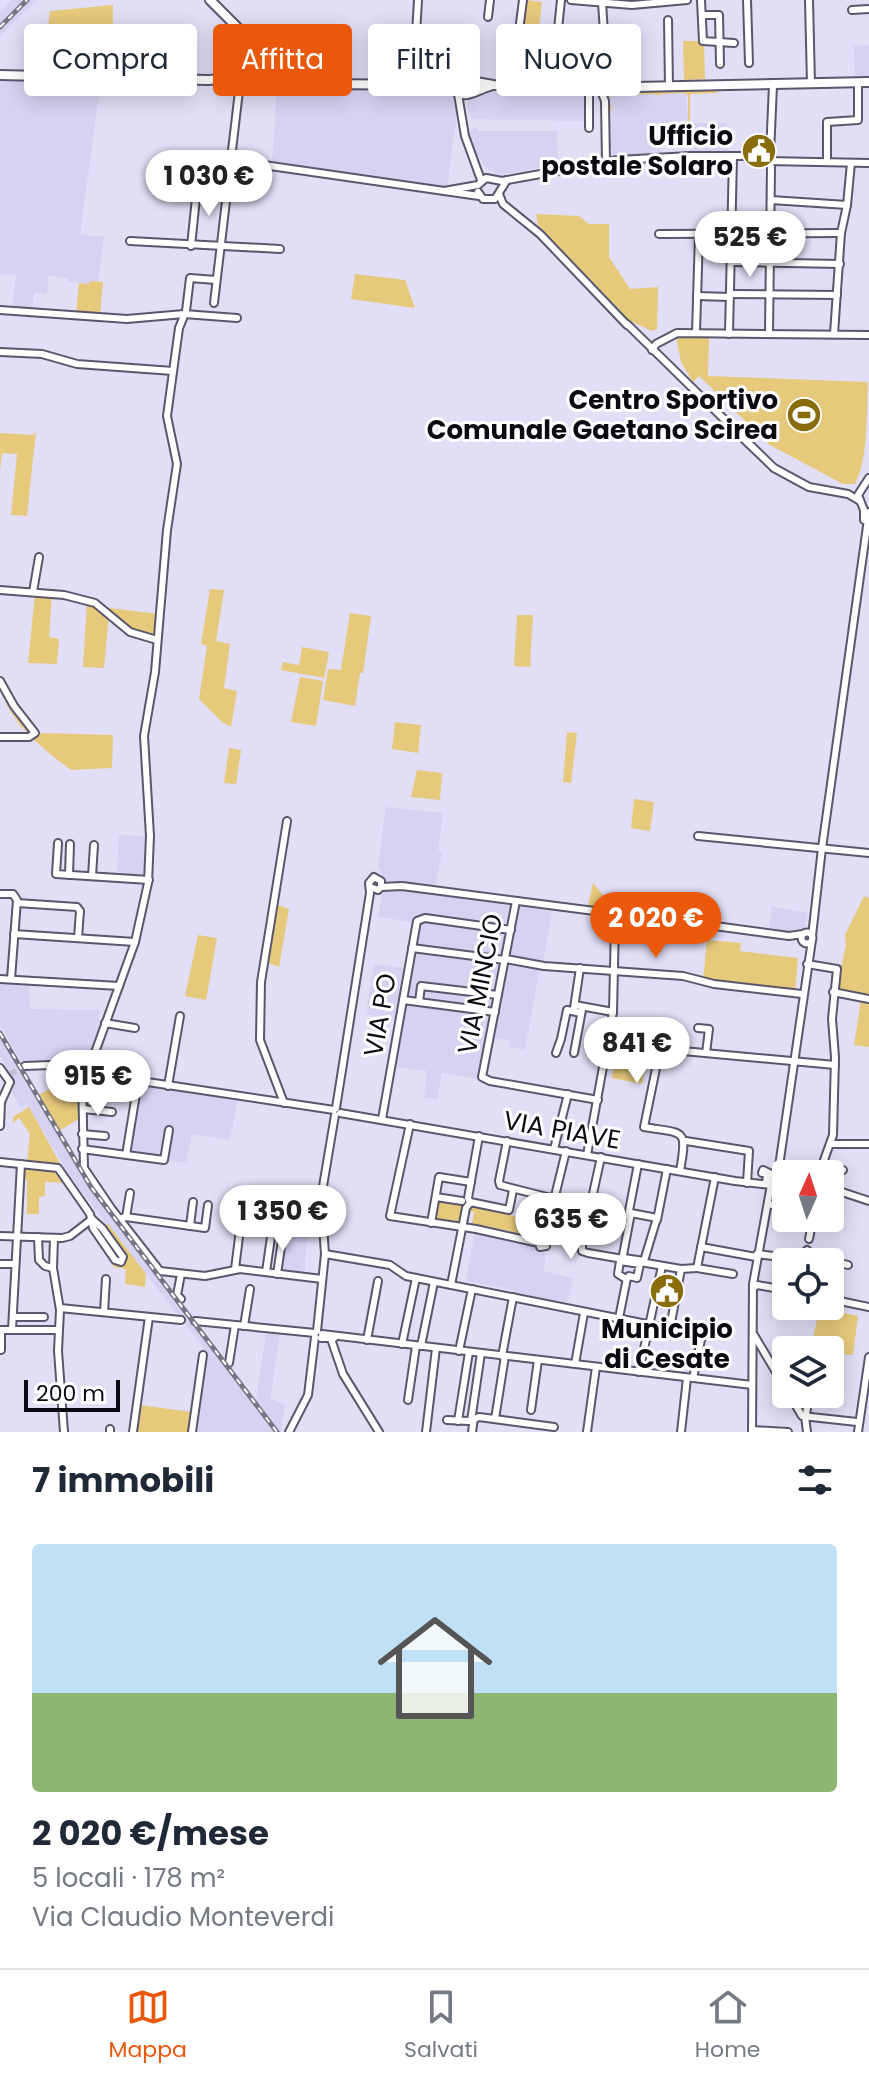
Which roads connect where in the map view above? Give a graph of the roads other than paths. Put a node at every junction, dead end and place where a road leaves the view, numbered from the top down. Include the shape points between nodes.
1 (210, 0) edge
2 (418, 0) edge
3 (490, 0) edge
4 (523, 0) edge
5 (561, 0) edge
6 (571, 0) edge
7 (687, 0) edge
8 (701, 0) edge
9 (747, 0) edge
10 (809, 0) edge
11 (673, 1) edge
12 (602, 2) edge
13 (634, 3) edge
14 (869, 9) edge
15 (852, 10) dead end
16 (702, 15) junction
17 (488, 17) dead end
18 (668, 20) dead end
19 (233, 23) edge
20 (417, 24) edge
21 (520, 24) edge
22 (559, 24) edge
23 (603, 24) edge
24 (720, 43) junction
25 (734, 43) dead end
26 (749, 63) dead end
27 (720, 64) dead end
28 (0, 76) edge
29 (213, 78) edge
30 (208, 80) junction
31 (213, 80) edge
32 (858, 82) junction
33 (869, 82) edge
34 (811, 84) junction
35 (773, 85) junction
36 (641, 87) edge
37 (671, 87) junction
38 (238, 96) edge
39 (457, 96) edge
40 (469, 96) edge
41 (589, 96) edge
42 (605, 96) edge
43 (462, 112) junction
44 (589, 128) dead end
45 (472, 154) junction
46 (201, 156) dead end
47 (733, 156) junction
48 (769, 156) junction
49 (231, 161) junction
50 (610, 162) junction
51 (827, 162) junction
52 (851, 163) junction
53 (869, 163) edge
54 (493, 179) junction
55 (507, 180) junction
56 (480, 183) junction
57 (444, 191) junction
58 (500, 191) junction
59 (479, 196) junction
60 (196, 198) dead end
61 (490, 200) junction
62 (771, 200) junction
63 (847, 205) junction
64 (527, 222) junction
65 (771, 233) junction
66 (841, 233) junction
67 (659, 234) dead end
68 (699, 234) junction
69 (731, 234) junction
70 (130, 241) dead end
71 (191, 246) junction
72 (220, 248) junction
73 (280, 249) dead end
74 (731, 262) junction
75 (770, 263) junction
76 (840, 264) junction
77 (216, 280) junction
78 (770, 294) junction
79 (837, 295) junction
80 (697, 296) junction
81 (730, 296) junction
82 (213, 309) junction
83 (0, 310) edge
84 (184, 314) junction
85 (237, 318) dead end
86 (696, 333) junction
87 (729, 334) junction
88 (769, 334) junction
89 (834, 334) junction
90 (869, 335) edge
91 (654, 346) junction
92 (0, 352) edge
93 (173, 371) junction
94 (678, 375) junction
95 (869, 478) edge
96 (801, 484) junction
97 (865, 487) edge
98 (865, 506) edge
99 (39, 557) dead end
100 (0, 590) edge
101 (33, 592) junction
102 (157, 640) junction
103 (0, 681) edge
104 (0, 737) edge
105 (287, 821) dead end
106 (698, 836) dead end
107 (58, 843) dead end
108 (70, 844) dead end
109 (94, 845) dead end
110 (822, 848) junction
111 (869, 853) edge
112 (69, 875) junction
113 (92, 876) junction
114 (149, 880) junction
115 (380, 886) junction
116 (370, 887) junction
117 (0, 894) edge
118 (516, 901) junction
119 (369, 902) junction
120 (17, 903) junction
121 (556, 907) junction
122 (565, 914) dead end
123 (813, 917) junction
124 (617, 919) junction
125 (511, 930) junction
126 (14, 934) junction
127 (78, 938) junction
128 (803, 938) junction
129 (812, 938) junction
130 (135, 942) junction
131 (412, 948) junction
132 (506, 959) junction
133 (807, 962) junction
134 (585, 968) junction
135 (614, 972) junction
136 (0, 979) edge
137 (11, 979) junction
138 (119, 986) junction
139 (833, 992) junction
140 (802, 994) junction
141 (498, 995) junction
142 (869, 999) edge
143 (403, 1000) junction
144 (419, 1002) junction
145 (578, 1009) junction
146 (495, 1012) junction
147 (613, 1012) junction
148 (180, 1016) dead end
149 (105, 1023) junction
150 (135, 1028) dead end
151 (698, 1028) dead end
152 (607, 1044) junction
153 (660, 1049) junction
154 (556, 1053) dead end
155 (574, 1053) dead end
156 (706, 1053) junction
157 (793, 1062) junction
158 (835, 1065) junction
159 (25, 1066) tunnel mouth
160 (0, 1068) edge
161 (80, 1072) junction
162 (138, 1082) junction
163 (168, 1086) junction
164 (568, 1094) junction
165 (598, 1100) junction
166 (1, 1102) edge
167 (284, 1103) junction
168 (83, 1109) junction
169 (337, 1111) junction
170 (112, 1112) dead end
171 (382, 1119) junction
172 (410, 1124) junction
173 (0, 1126) edge
174 (169, 1130) dead end
175 (82, 1134) junction
176 (105, 1136) dead end
177 (479, 1136) junction
178 (507, 1141) junction
179 (686, 1141) junction
180 (831, 1144) junction
181 (869, 1144) edge
182 (82, 1149) junction
183 (554, 1149) junction
184 (566, 1151) junction
185 (817, 1151) dead end
186 (126, 1155) junction
187 (587, 1155) junction
188 (827, 1156) junction
189 (601, 1157) junction
190 (778, 1160) edge
191 (825, 1160) edge
192 (0, 1162) edge
193 (21, 1164) junction
194 (638, 1164) junction
195 (667, 1169) junction
196 (680, 1171) junction
197 (715, 1177) junction
198 (471, 1182) junction
199 (747, 1183) junction
200 (772, 1183) edge
201 (513, 1190) junction
202 (772, 1190) edge
203 (130, 1193) dead end
204 (844, 1193) edge
205 (436, 1197) junction
206 (869, 1201) edge
207 (193, 1202) dead end
208 (466, 1202) junction
209 (768, 1204) junction
210 (208, 1205) dead end
211 (772, 1205) edge
212 (287, 1207) dead end
213 (242, 1213) dead end
214 (123, 1218) junction
215 (657, 1218) junction
216 (92, 1219) junction
217 (431, 1223) junction
218 (190, 1226) junction
219 (462, 1229) junction
220 (272, 1230) dead end
221 (810, 1232) edge
222 (0, 1236) edge
223 (16, 1237) junction
224 (38, 1237) junction
225 (54, 1238) junction
226 (809, 1239) dead end
227 (539, 1243) dead end
228 (701, 1247) junction
229 (325, 1254) junction
230 (756, 1256) junction
231 (620, 1259) junction
232 (648, 1263) junction
233 (0, 1264) edge
234 (14, 1264) junction
235 (848, 1265) dead end
236 (662, 1266) junction
237 (53, 1268) junction
238 (697, 1268) junction
239 (235, 1269) junction
240 (681, 1269) junction
241 (266, 1272) junction
242 (181, 1274) junction
243 (277, 1274) junction
244 (733, 1274) dead end
245 (416, 1278) junction
246 (627, 1278) dead end
247 (106, 1279) dead end
248 (322, 1279) junction
249 (378, 1281) dead end
250 (434, 1282) junction
251 (451, 1285) junction
252 (754, 1285) junction
253 (772, 1288) edge
254 (250, 1289) dead end
255 (472, 1289) junction
256 (513, 1297) junction
257 (181, 1299) dead end
258 (844, 1302) edge
259 (869, 1307) edge
260 (60, 1308) junction
261 (104, 1312) junction
262 (584, 1313) junction
263 (13, 1317) junction
264 (44, 1317) dead end
265 (149, 1317) junction
266 (619, 1318) junction
267 (181, 1320) dead end
268 (195, 1321) dead end
269 (650, 1324) junction
270 (235, 1325) junction
271 (244, 1326) junction
272 (670, 1328) junction
273 (1, 1330) edge
274 (12, 1330) junction
275 (58, 1330) junction
276 (322, 1335) junction
277 (754, 1335) junction
278 (367, 1340) junction
279 (402, 1344) junction
280 (418, 1346) junction
281 (436, 1348) junction
282 (1, 1350) edge
283 (459, 1351) junction
284 (469, 1352) junction
285 (481, 1353) junction
286 (203, 1355) dead end
287 (503, 1356) junction
288 (869, 1357) edge
289 (538, 1360) junction
290 (229, 1363) dead end
291 (575, 1364) junction
292 (772, 1366) edge
293 (596, 1367) junction
294 (639, 1372) junction
295 (690, 1378) junction
296 (750, 1390) junction
297 (408, 1400) dead end
298 (796, 1408) edge
299 (807, 1408) edge
300 (531, 1410) dead end
301 (806, 1416) junction
302 (472, 1419) junction
303 (495, 1419) junction
304 (447, 1420) dead end
305 (458, 1421) junction
306 (513, 1422) junction
307 (857, 1422) junction
308 (554, 1427) dead end
309 (540, 1429) edge
310 (289, 1430) edge
311 (427, 1430) edge
312 (752, 1431) edge
313 (64, 1432) edge
314 (133, 1432) edge
315 (192, 1432) edge
316 (379, 1432) edge
317 (472, 1432) edge
318 (511, 1432) edge
319 (587, 1432) edge
320 (681, 1432) edge
321 (788, 1432) edge
322 (807, 1432) edge
323 (858, 1432) edge

1 - 19 main road
2 - 20 street
3 - 17 street
4 - 21 street
5 - 22 street
6 - 12 street
7 - 11 street
8 - 16 street
9 - 26 street
10 - 34 street
11 - 13 street
12 - 13 street
12 - 23 street
14 - 15 street
16 - 24 street via 703,41
16 - 24 street via 719,15
18 - 37 street
24 - 25 street
24 - 27 street
28 - 30 main road
29 - 30 main road
30 - 31 main road
32 - 33 main road
32 - 34 main road
32 - 51 street via 858,120 827,122
34 - 35 main road
35 - 37 main road
35 - 48 street
36 - 37 main road
38 - 49 street
39 - 43 street
40 - 43 street
41 - 44 street
42 - 50 street
43 - 45 street
45 - 54 street
45 - 56 street
46 - 49 street
47 - 48 street
47 - 50 street
47 - 69 street
48 - 51 street
48 - 62 street
49 - 57 street
49 - 72 street
50 - 55 street
51 - 52 street
52 - 53 street
52 - 63 street
54 - 55 street
54 - 56 street
54 - 58 street
55 - 58 street
56 - 57 street
56 - 59 street
57 - 59 street
58 - 61 street
58 - 64 street via 503,204
59 - 61 street
60 - 71 street
61 - 64 street
62 - 63 street
62 - 65 street
63 - 66 street
64 - 91 street
65 - 66 street
65 - 69 street
65 - 75 street
66 - 76 street
67 - 68 street
68 - 69 street
68 - 80 street
69 - 74 street
70 - 71 street
71 - 72 street
72 - 73 street
72 - 77 street
74 - 75 street
74 - 81 street
75 - 76 street
75 - 78 street
76 - 79 street
77 - 82 street
77 - 84 street via 190,277
78 - 79 street
78 - 81 street
78 - 88 street
79 - 89 street
80 - 81 street
80 - 86 street
81 - 87 street
82 - 84 street
82 - 85 street
83 - 84 street via 127,319
84 - 93 street
86 - 87 street
86 - 91 street via 674,333
87 - 88 street
88 - 89 street
89 - 90 street
91 - 94 street
91 - 94 street
92 - 93 street
93 - 102 street via 167,416 177,464
94 - 96 street via 774,468
95 - 97 street
96 - 97 street via 847,491
96 - 98 street via 848,494
97 - 98 street via 858,495
98 - 110 street
99 - 101 street
100 - 101 street
101 - 102 street via 95,603 130,632
102 - 114 street via 144,736
103 - 104 street via 35,733
105 - 167 street via 261,982 260,1040
106 - 110 street
107 - 112 street via 56,874
108 - 112 street
109 - 113 street
110 - 111 street
110 - 123 street
112 - 113 street
113 - 114 street
114 - 130 street
115 - 116 street
115 - 116 street via 378,878 372,878
115 - 118 street
115 - 119 street
116 - 119 street
117 - 120 street via 13,894
118 - 121 street
118 - 125 street, VIA MINCIO
119 - 169 street
120 - 126 street
120 - 127 street via 77,907
121 - 122 street
121 - 124 street
123 - 128 street
123 - 129 street
124 - 128 street
124 - 135 street
125 - 131 street, VIA PO via 420,919
125 - 132 street, VIA MINCIO
126 - 127 street
126 - 137 street
127 - 130 street
128 - 129 street via 809,943
128 - 133 street
129 - 133 street
130 - 138 street
131 - 132 street
131 - 143 street, VIA PO
132 - 134 street
132 - 141 street, VIA MINCIO
133 - 139 street via 837,969
133 - 140 street
134 - 135 street
134 - 145 street
135 - 140 street via 683,976
135 - 147 street
136 - 137 street
137 - 138 street
138 - 149 street
139 - 142 street
139 - 158 street
140 - 157 street
141 - 144 street via 421,986
141 - 146 street, VIA MINCIO
143 - 144 street
143 - 171 street, VIA PO
144 - 146 street
145 - 147 street
145 - 154 street via 567,1010
145 - 155 street
146 - 164 street, VIA MINCIO via 484,1079
147 - 152 street
148 - 163 street
149 - 150 street
149 - 161 street via 93,1058
151 - 156 street via 709,1029
152 - 153 street
152 - 165 street
153 - 156 street
153 - 179 street via 644,1127 679,1133
156 - 157 street
157 - 158 street
157 - 190 street
158 - 180 street
159 - 161 street, VIA PIAVE
160 - 166 street via 10,1082
161 - 162 street, VIA PIAVE
161 - 168 street
162 - 163 street, VIA PIAVE
162 - 186 street
163 - 167 street, VIA PIAVE
164 - 165 street
164 - 183 street
165 - 187 street
166 - 173 street
167 - 169 street, VIA PIAVE
168 - 170 street
168 - 175 street
169 - 171 street, VIA PIAVE
169 - 229 street via 321,1198
171 - 172 street, VIA PIAVE
172 - 177 street, VIA PIAVE
172 - 217 street via 390,1216
174 - 186 street via 164,1160
175 - 176 street
175 - 182 street
177 - 178 street, VIA PIAVE
177 - 198 street
178 - 183 street, VIA PIAVE
178 - 201 street via 499,1184
179 - 196 street
179 - 199 street via 750,1152
180 - 181 street
180 - 188 street
182 - 186 street
182 - 214 street via 88,1175
183 - 184 street, VIA PIAVE
184 - 187 street, VIA PIAVE
184 - 201 street via 554,1198
185 - 188 street
187 - 189 street, VIA PIAVE
188 - 191 street
189 - 194 street, VIA PIAVE
189 - 231 street via 581,1249
192 - 193 street
193 - 216 street via 58,1168
193 - 223 street
194 - 195 street, VIA PIAVE
194 - 231 street
195 - 196 street, VIA PIAVE
195 - 215 street
196 - 197 street, VIA PIAVE
197 - 199 street, VIA PIAVE
197 - 228 street
198 - 205 street via 439,1177
198 - 208 street
199 - 200 street, VIA PIAVE
201 - 208 street via 509,1210
202 - 209 street
203 - 214 street
204 - 206 street
205 - 208 street
205 - 217 street
207 - 218 street
208 - 219 street
209 - 211 street
209 - 230 street
210 - 218 street via 205,1228
212 - 243 street
213 - 239 street
214 - 218 street
214 - 242 street via 158,1270
215 - 215 street via 631,1213 624,1258 647,1259
215 - 232 street
216 - 216 street via 93,1228 121,1262 123,1257
216 - 225 street via 70,1236
217 - 219 street
219 - 227 street
219 - 251 street
220 - 241 street
221 - 226 street
222 - 223 street
223 - 224 street
223 - 234 street
224 - 225 street
224 - 237 street via 39,1260
225 - 237 street
228 - 230 street
228 - 238 street
229 - 245 street via 390,1265
229 - 248 street
230 - 235 street via 796,1259 807,1250
230 - 252 street
231 - 232 street
232 - 236 street
233 - 234 street
234 - 263 street
236 - 240 street
236 - 269 street
237 - 260 street
238 - 240 street
238 - 244 street
239 - 241 street
239 - 242 street via 209,1276
240 - 272 street
241 - 243 street
242 - 257 street
243 - 248 street
245 - 250 street
245 - 279 street
246 - 266 street
247 - 261 street
248 - 276 street via 317,1318
249 - 278 street
250 - 251 street
250 - 280 street
251 - 255 street
252 - 253 street
252 - 277 street
254 - 271 street
255 - 256 street
255 - 283 street
256 - 262 street
256 - 287 street
258 - 259 street
260 - 261 street
260 - 275 street
261 - 265 street
262 - 266 street
262 - 291 street
263 - 264 street
263 - 274 street
265 - 267 street
265 - 314 street
266 - 269 street
268 - 270 street
269 - 272 street
269 - 294 street
270 - 271 street
270 - 290 street
271 - 276 street
272 - 295 street via 702,1335
273 - 274 street
273 - 282 street
274 - 275 street
275 - 313 street
276 - 278 street
276 - 310 street via 314,1348 308,1395
276 - 316 street
277 - 292 street
277 - 296 street
278 - 279 street
279 - 280 street
280 - 281 street
280 - 297 street
281 - 283 street
281 - 311 street
283 - 284 street
284 - 285 street
284 - 305 street
285 - 287 street
285 - 302 street
286 - 315 street
287 - 289 street
287 - 303 street
288 - 307 street
289 - 291 street
289 - 300 street
291 - 293 street
293 - 294 street
293 - 319 street
294 - 295 street
295 - 296 street
295 - 320 street
296 - 312 street
298 - 301 street
299 - 301 street
301 - 307 street
301 - 322 street
302 - 303 street
302 - 305 street
302 - 317 street
303 - 306 street
304 - 305 street
306 - 309 street
306 - 318 street
307 - 323 street
308 - 309 street
312 - 321 street

